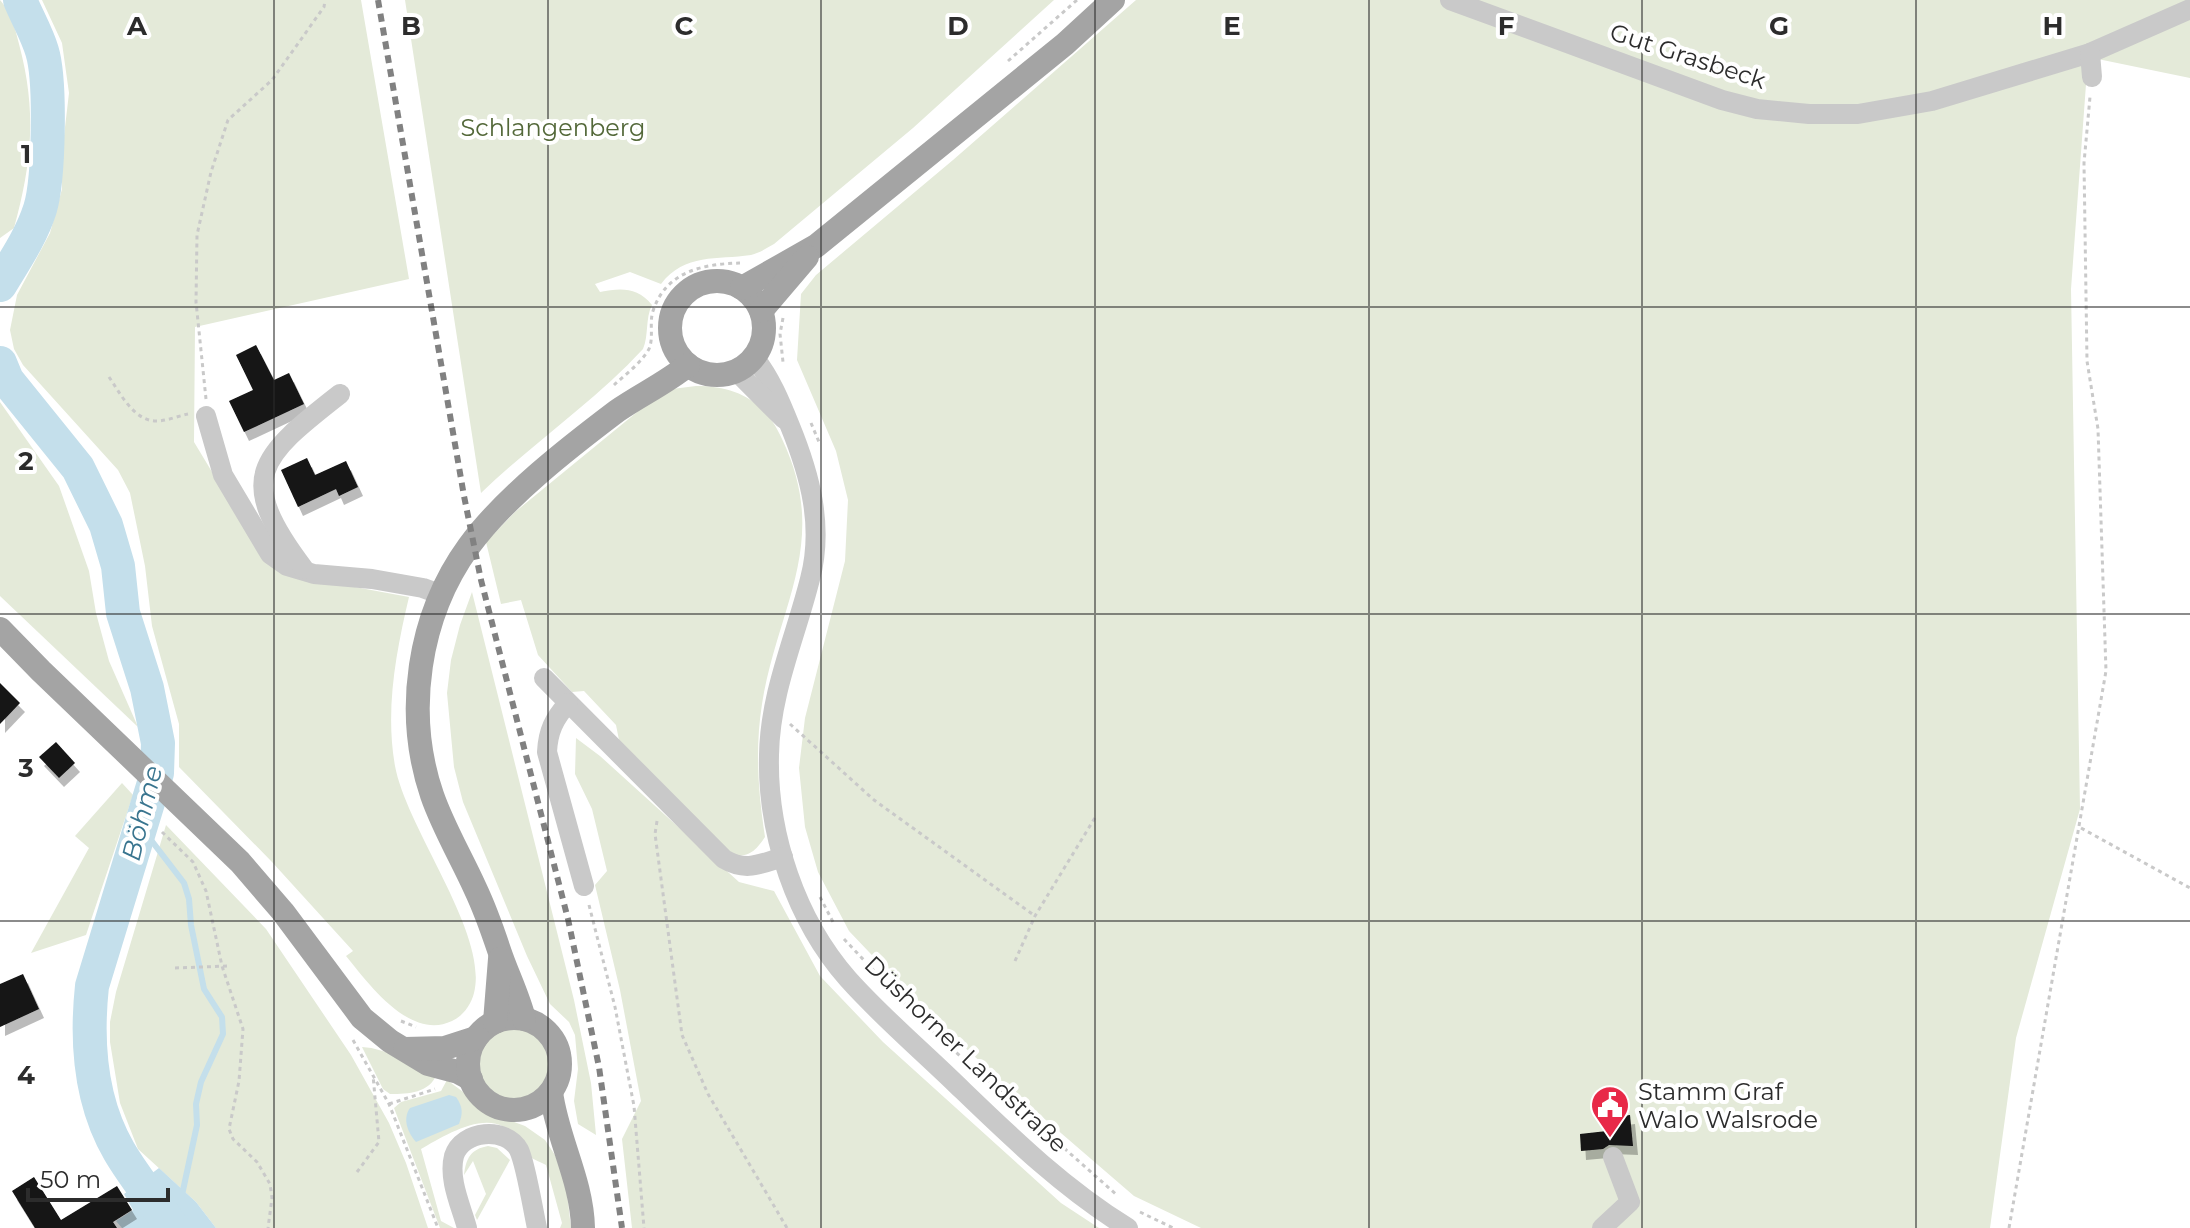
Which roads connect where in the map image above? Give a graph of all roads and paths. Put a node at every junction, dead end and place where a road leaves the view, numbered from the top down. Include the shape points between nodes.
1 (325, 0) edge
2 (1113, 0) edge
3 (1450, 0) edge
4 (2190, 9) edge
5 (2090, 53) junction
6 (2092, 77) joint
7 (761, 285) junction
8 (681, 357) junction
9 (745, 364) junction
10 (784, 366) dead end
11 (109, 377) dead end
12 (340, 394) dead end
13 (614, 400) junction
14 (206, 416) junction
15 (799, 420) junction
16 (819, 444) dead end
17 (304, 569) junction
18 (442, 595) junction
19 (0, 629) edge
20 (544, 678) dead end
21 (568, 703) junction
22 (785, 717) junction
23 (790, 737) dead end
24 (661, 798) junction
25 (1096, 816) dead end
26 (2080, 827) junction
27 (162, 832) dead end
28 (783, 857) junction
29 (584, 886) joint
30 (815, 887) dead end
31 (2190, 888) edge
32 (1035, 916) junction
33 (834, 923) dead end
34 (840, 934) dead end
35 (500, 953) junction
36 (1015, 961) dead end
37 (222, 966) junction
38 (229, 966) dead end
39 (175, 968) dead end
40 (395, 1018) dead end
41 (524, 1019) junction
42 (495, 1022) junction
43 (423, 1030) dead end
44 (476, 1038) junction
45 (405, 1049) junction
46 (373, 1072) dead end
47 (471, 1079) junction
48 (437, 1089) dead end
49 (551, 1092) junction
50 (523, 1109) junction
51 (560, 1135) junction
52 (1613, 1157) dead end
53 (357, 1172) dead end
54 (1118, 1197) dead end
55 (1129, 1218) edge
56 (268, 1228) edge
57 (438, 1228) edge
58 (467, 1228) edge
59 (537, 1228) edge
60 (583, 1228) edge
61 (644, 1228) edge
62 (787, 1228) edge
63 (1173, 1228) edge
64 (1602, 1228) edge
65 (2009, 1228) edge

1 - 14 path via 272,80 228,120 211,172 197,235 196,302
2 - 7 main road via 816,246
3 - 5 street, Gut Grasbeck via 1722,100 1809,114 1858,114 1932,101
4 - 5 street, Gut Grasbeck
5 - 6 street
6 - 26 path via 2084,163 2087,361 2098,429 2106,671
7 - 8 main road via 713,281 685,293 671,319 671,339
7 - 9 main road via 757,302 763,335
7 - 10 path via 785,303 780,334
7 - 13 path via 754,263 712,264 680,275 660,296 648,349
8 - 9 main road via 706,374 726,374
8 - 13 main road
9 - 15 street, Düshorner Landstraße via 775,388
11 - 14 path via 141,417 152,421
12 - 17 street via 280,446 264,471 263,498
13 - 18 main road via 498,511
14 - 17 street via 223,475 270,554 287,566
15 - 16 path
15 - 22 street, Düshorner Landstraße via 816,543 776,688
17 - 18 street
18 - 35 main road via 422,658 419,742 433,798
19 - 45 main road via 221,843 278,907 362,1018
20 - 21 street
21 - 24 street
21 - 29 street via 554,720 547,752
22 - 23 path
22 - 28 street, Düshorner Landstraße via 769,786
22 - 32 path via 874,800
24 - 28 street via 735,866 752,867
24 - 62 path via 655,834 682,1035 708,1094
25 - 32 path
26 - 31 path
26 - 65 path
27 - 37 path via 193,862 206,891
28 - 55 street, Düshorner Landstraße via 819,939 846,977 892,1025 1035,1161 1066,1186
29 - 61 path via 634,1106
30 - 33 path
32 - 36 path
34 - 54 path via 923,1023
35 - 41 main road
35 - 42 main road
37 - 38 path
37 - 39 path
37 - 56 path via 243,1029 229,1129 270,1184
40 - 43 path
41 - 42 main road
41 - 49 main road via 547,1031 560,1054 558,1080
42 - 44 main road
44 - 45 main road via 445,1048
44 - 47 main road via 468,1065
45 - 47 main road via 428,1064
46 - 53 path via 379,1142
47 - 50 main road via 497,1107
48 - 57 path via 389,1104
49 - 50 main road
49 - 51 main road
50 - 51 main road
51 - 60 main road via 579,1187
52 - 64 street via 1630,1202
55 - 63 path
58 - 59 street via 452,1173 455,1153 472,1136 493,1134 518,1150

